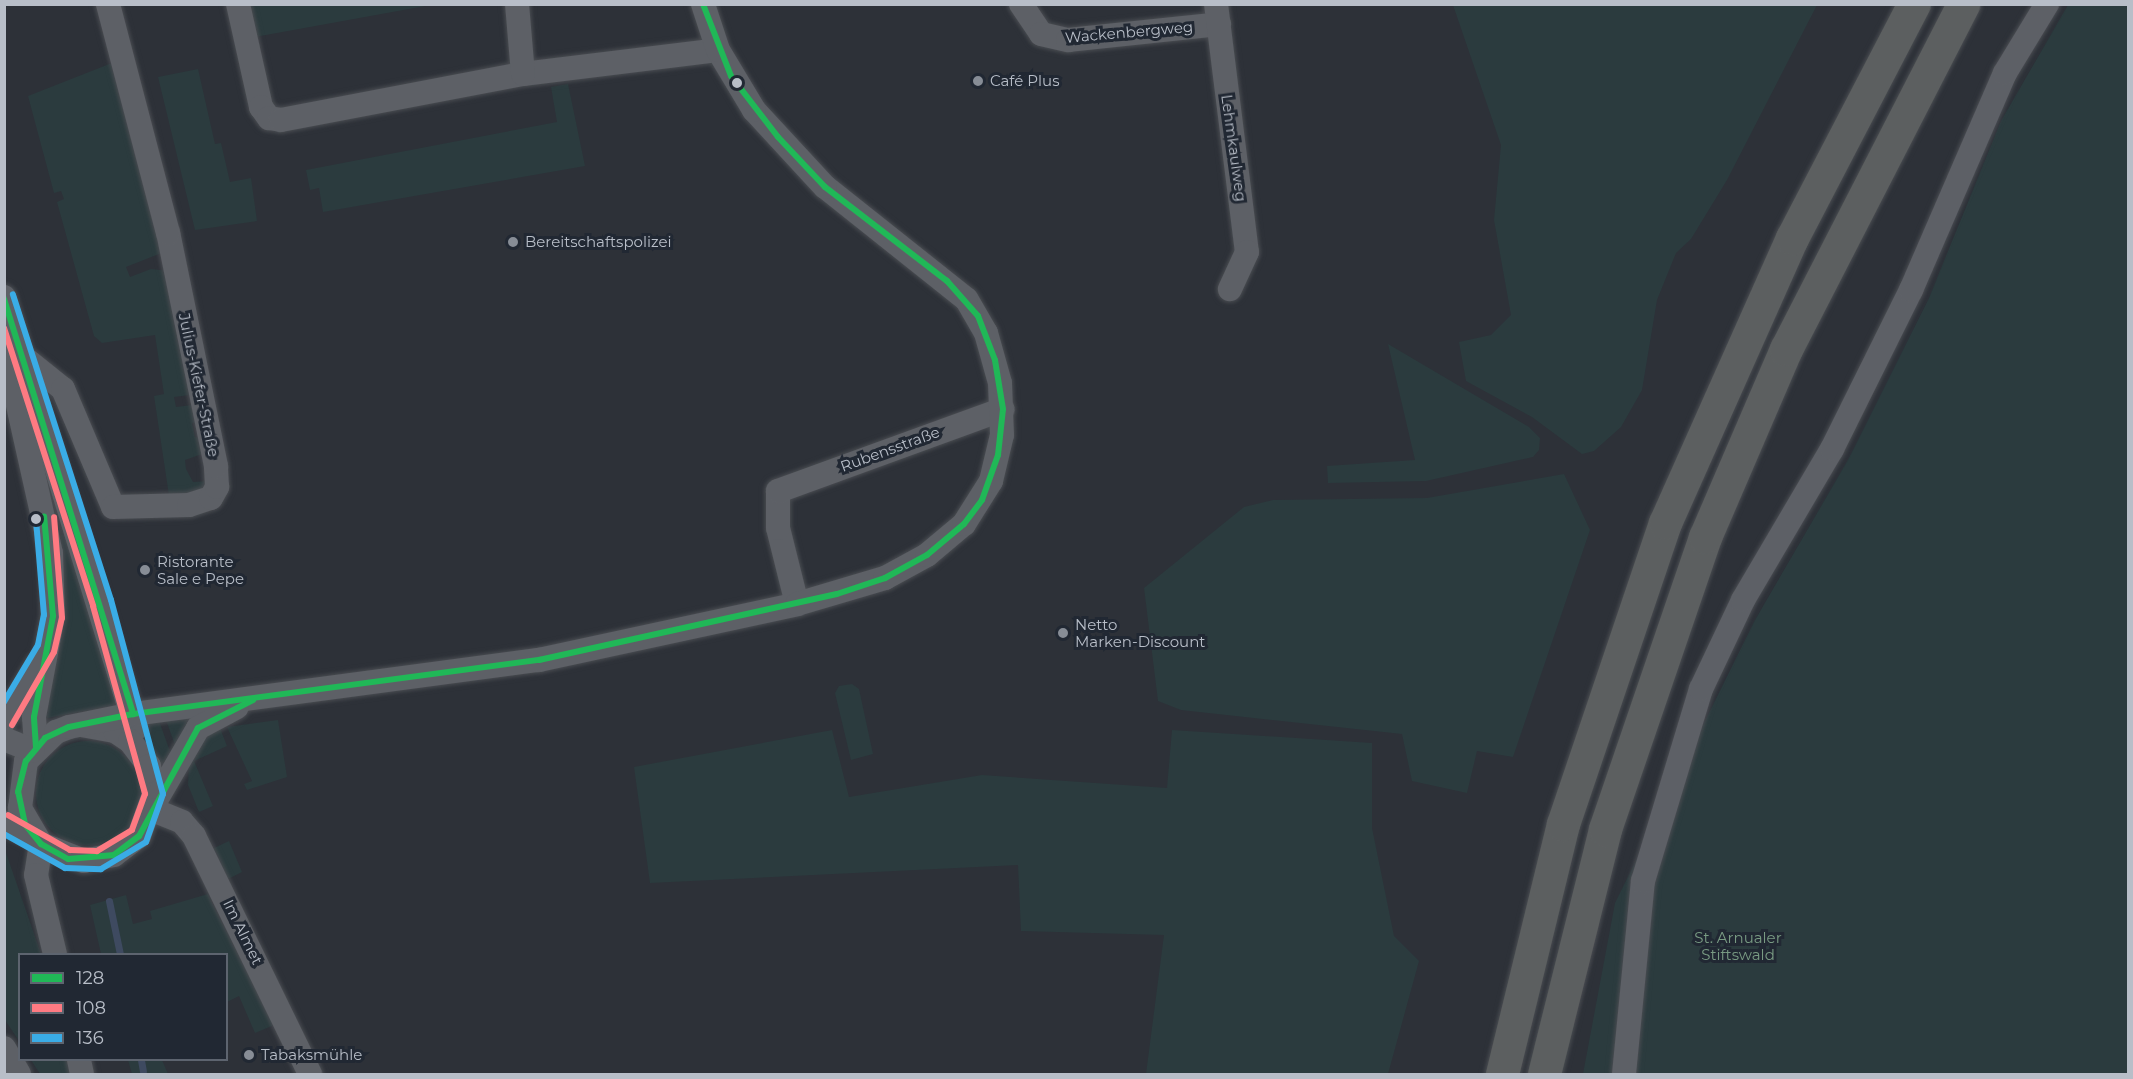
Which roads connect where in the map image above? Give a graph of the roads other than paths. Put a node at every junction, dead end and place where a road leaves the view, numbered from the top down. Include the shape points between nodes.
1 (108, 4) edge
2 (238, 4) edge
3 (517, 4) edge
4 (703, 4) edge
5 (1021, 4) edge
6 (1914, 4) edge
7 (1963, 4) edge
8 (2048, 4) edge
9 (1217, 14) edge
10 (718, 50) junction
11 (523, 74) junction
12 (1230, 289) dead end
13 (4, 297) edge
14 (4, 343) edge
15 (27, 360) junction
16 (1003, 409) junction
17 (797, 604) junction
18 (46, 648) junction
19 (253, 700) junction
20 (133, 714) junction
21 (4, 720) edge
22 (81, 725) junction
23 (4, 739) edge
24 (34, 749) junction
25 (142, 754) junction
26 (153, 806) junction
27 (4, 823) edge
28 (38, 841) junction
29 (55, 953) edge
30 (4, 1048) edge
31 (19, 1074) edge
32 (310, 1074) edge
33 (1502, 1074) edge
34 (1544, 1074) edge
35 (1624, 1074) edge

1 - 15 street, Julius-Kiefer-Straße via 168,233 216,466 217,487 211,498 189,505 113,507 63,389
2 - 11 street via 261,107 269,118
3 - 11 street
4 - 10 street
5 - 9 street, Wackenbergweg via 1041,34 1068,40
6 - 33 highway via 1792,238 1665,523 1563,824
7 - 34 highway via 1785,349 1705,537 1605,829
8 - 35 street via 2005,73 1911,290 1837,438 1743,600 1701,689 1643,881 1631,955
9 - 12 street, Lehmkaulweg via 1247,252
10 - 11 street
10 - 16 street via 754,110 802,164 966,299 986,333
13 - 15 street
14 - 18 street via 51,553 53,616
15 - 20 street
16 - 17 street via 991,481 964,524 927,555 885,578
16 - 17 street, Rubensstraße via 778,491 778,528
17 - 19 street via 539,660
18 - 21 street
18 - 24 street via 34,717
19 - 20 street
19 - 26 street via 198,728
20 - 22 street
20 - 25 street
22 - 24 street via 56,732
22 - 25 street via 115,731
23 - 24 street
24 - 28 street via 18,792
25 - 26 street via 153,780
26 - 28 street via 128,847 99,860 68,859
26 - 32 street, Im Almet via 182,822 194,836
27 - 28 street
28 - 29 street via 36,875
30 - 31 street

